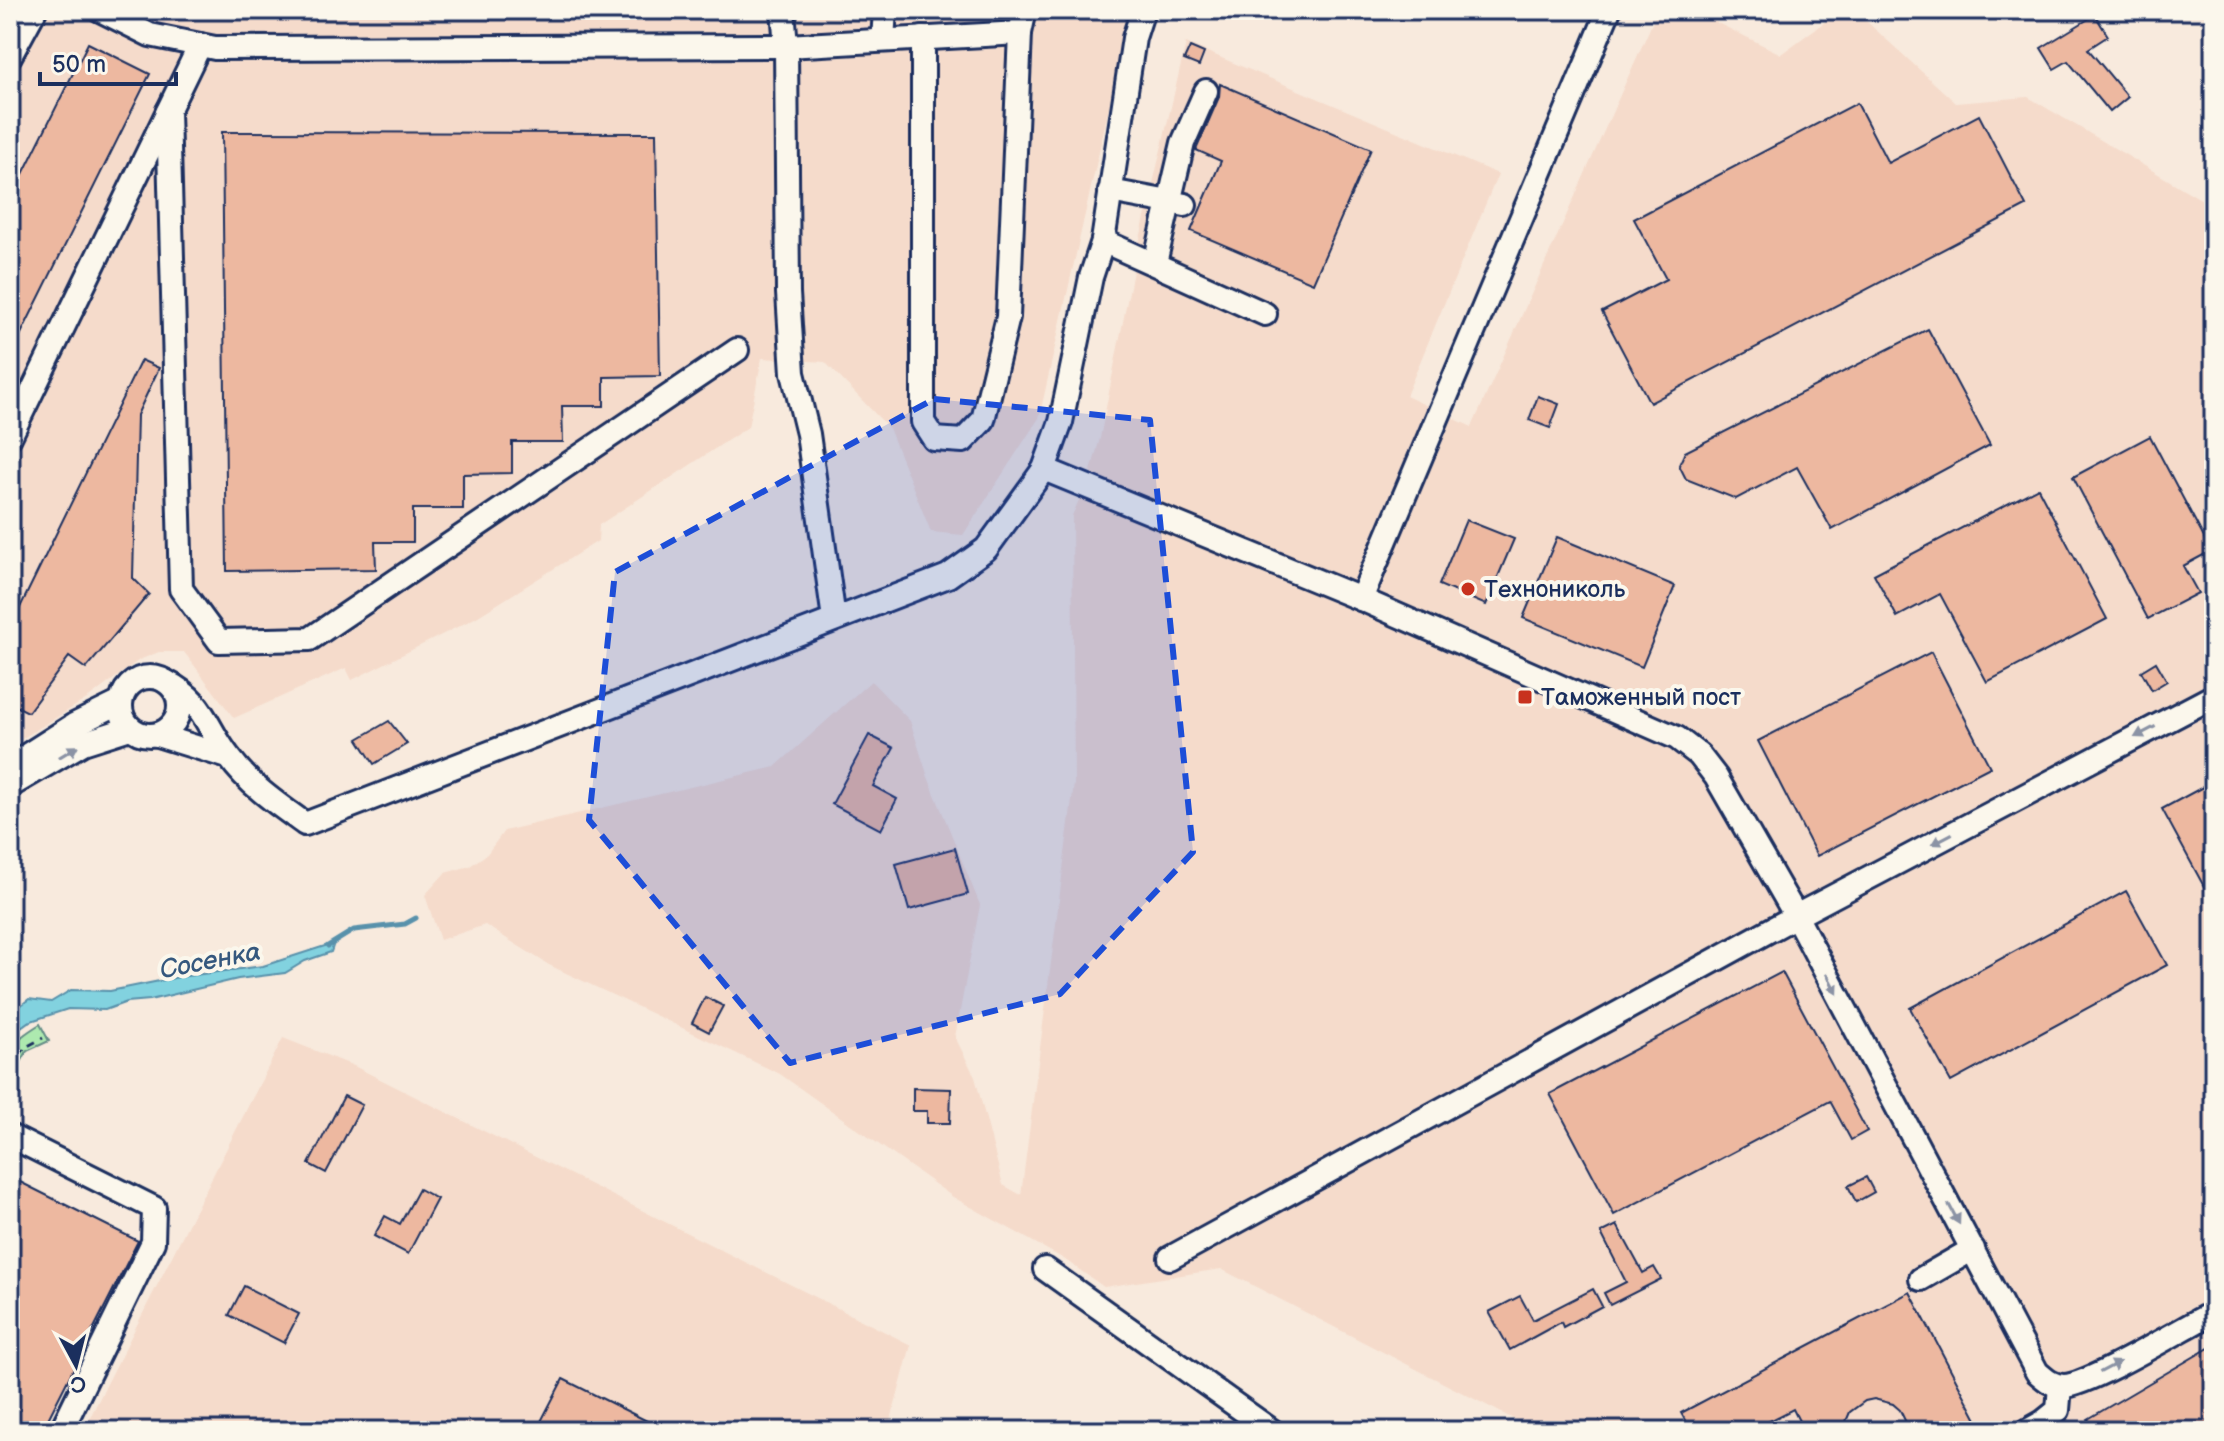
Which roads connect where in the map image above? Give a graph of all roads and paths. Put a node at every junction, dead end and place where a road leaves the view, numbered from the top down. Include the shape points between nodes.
1 (35, 10) edge
2 (100, 10) edge
3 (783, 10) edge
4 (885, 10) edge
5 (1025, 10) edge
6 (1143, 10) edge
7 (1609, 10) edge
8 (1020, 33) junction
9 (923, 38) junction
10 (883, 40) junction
11 (200, 45) junction
12 (786, 46) junction
13 (10, 56) edge
14 (1206, 91) dead end
15 (168, 111) junction
16 (1110, 191) junction
17 (1177, 203) junction
18 (1103, 241) junction
19 (1155, 263) junction
20 (1265, 314) dead end
21 (737, 350) dead end
22 (10, 437) edge
23 (1044, 469) junction
24 (1361, 599) junction
25 (834, 619) junction
26 (165, 681) junction
27 (2214, 696) edge
28 (121, 702) junction
29 (130, 728) junction
30 (157, 735) junction
31 (228, 757) junction
32 (10, 766) edge
33 (10, 786) edge
34 (1796, 916) junction
35 (43, 1038) dead end
36 (10, 1066) edge
37 (10, 1136) edge
38 (1973, 1249) junction
39 (1170, 1258) dead end
40 (1045, 1269) dead end
41 (1921, 1279) dead end
42 (2214, 1312) edge
43 (2060, 1386) junction
44 (61, 1431) edge
45 (1272, 1431) edge
46 (2027, 1431) edge

1 - 13 street
2 - 11 street via 150,35
3 - 12 street
4 - 10 street
5 - 8 street
6 - 16 street
7 - 24 street
8 - 9 street
8 - 9 street via 1008,317 983,420 963,441 934,439 923,422
9 - 10 street
10 - 12 street
11 - 12 street
11 - 15 street
12 - 25 street via 793,373 808,434
14 - 17 street via 1183,143
15 - 21 street via 181,589 219,641 310,639
15 - 22 street
16 - 17 street
16 - 18 street
17 - 19 street
18 - 19 street
18 - 23 street via 1061,422
19 - 20 street
23 - 24 street
23 - 25 street via 986,549 948,576
24 - 34 street via 1677,738 1716,777
25 - 31 street via 305,824 264,795
26 - 28 street via 138,680
26 - 30 street via 177,694 179,711 172,726
26 - 31 street via 198,706
27 -> 34 street
28 - 29 street
28 - 32 street
29 - 30 street
33 -> 29 street via 83,743
30 - 31 street
34 -> 38 street
34 - 39 street
35 - 36 path via 26,1047
37 - 44 street via 154,1208 153,1242
38 - 41 street
38 - 43 street via 2037,1372
40 - 45 street
43 -> 42 street via 2086,1380
43 - 46 street via 2058,1410

